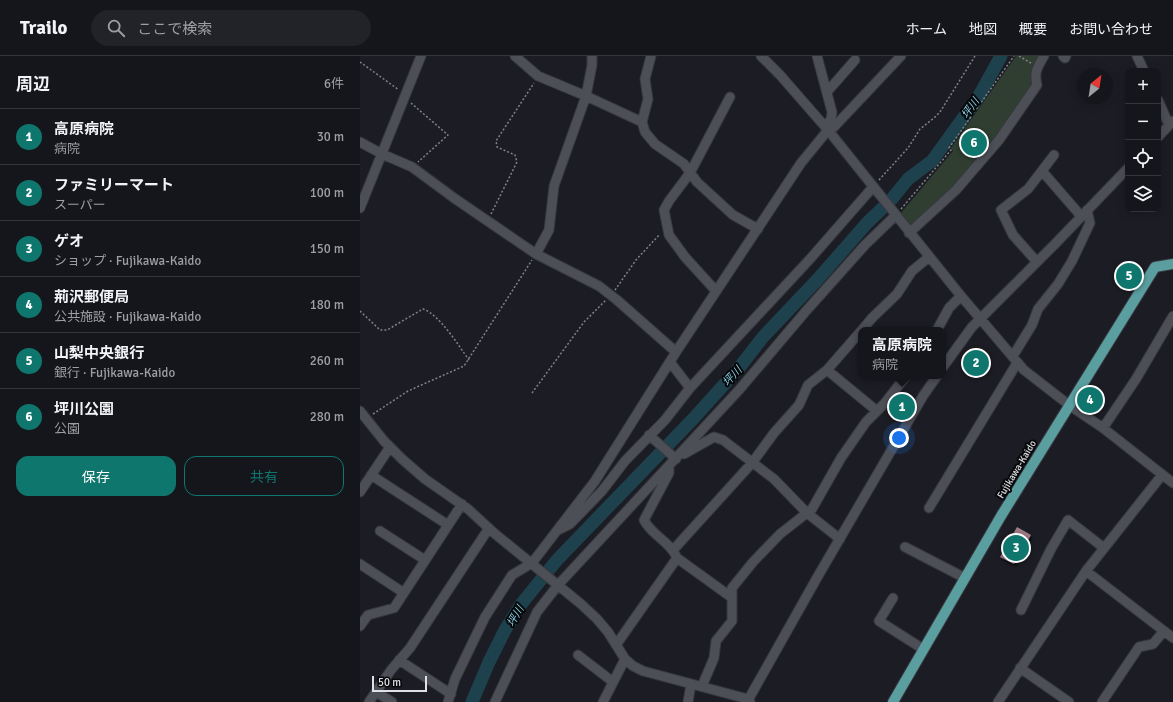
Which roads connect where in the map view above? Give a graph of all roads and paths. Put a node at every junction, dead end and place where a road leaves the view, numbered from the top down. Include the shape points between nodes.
1 (421, 56) edge
2 (515, 56) edge
3 (592, 56) edge
4 (651, 56) edge
5 (761, 56) edge
6 (817, 56) edge
7 (902, 56) edge
8 (975, 56) edge
9 (1014, 56) edge
10 (1019, 56) edge
11 (1044, 56) edge
12 (1063, 56) edge
13 (1066, 56) edge
14 (1138, 57) edge
15 (855, 60) dead end
16 (360, 62) edge
17 (1037, 68) junction
18 (1143, 68) edge
19 (538, 76) junction
20 (827, 92) junction
21 (405, 96) junction
22 (586, 96) junction
23 (730, 97) dead end
24 (1160, 104) edge
25 (642, 122) junction
26 (1171, 123) edge
27 (826, 129) junction
28 (1161, 134) edge
29 (360, 142) edge
30 (382, 154) junction
31 (1054, 154) dead end
32 (412, 167) junction
33 (1042, 171) junction
34 (1125, 171) edge
35 (690, 173) junction
36 (874, 189) junction
37 (360, 208) edge
38 (1084, 213) junction
39 (894, 214) junction
40 (488, 221) junction
41 (667, 226) junction
42 (758, 229) junction
43 (909, 233) junction
44 (536, 254) junction
45 (929, 257) junction
46 (1037, 262) junction
47 (1173, 264) edge
48 (716, 291) junction
49 (611, 295) junction
50 (961, 296) junction
51 (360, 311) edge
52 (1173, 316) edge
53 (980, 320) junction
54 (864, 327) edge
55 (939, 327) edge
56 (858, 334) edge
57 (676, 352) junction
58 (1015, 359) junction
59 (469, 360) junction
60 (670, 362) junction
61 (946, 363) edge
62 (827, 370) junction
63 (904, 379) edge
64 (935, 379) edge
65 (690, 388) junction
66 (532, 393) dead end
67 (1069, 404) junction
68 (877, 411) junction
69 (363, 415) edge
70 (1103, 428) junction
71 (651, 437) junction
72 (390, 447) junction
73 (674, 457) junction
74 (752, 463) junction
75 (669, 467) junction
76 (371, 475) junction
77 (1162, 475) junction
78 (1173, 483) edge
79 (360, 492) edge
80 (462, 504) junction
81 (929, 508) dead end
82 (807, 513) junction
83 (448, 525) junction
84 (489, 528) junction
85 (380, 531) dead end
86 (555, 532) junction
87 (840, 539) junction
88 (905, 547) dead end
89 (1104, 548) junction
90 (675, 554) junction
91 (425, 560) junction
92 (532, 563) junction
93 (360, 564) edge
94 (1086, 571) junction
95 (965, 578) junction
96 (557, 584) junction
97 (404, 593) junction
98 (732, 598) junction
99 (893, 598) dead end
100 (1021, 610) dead end
101 (360, 626) edge
102 (1164, 631) junction
103 (1173, 638) edge
104 (616, 646) junction
105 (923, 649) junction
106 (578, 655) dead end
107 (625, 659) junction
108 (399, 660) junction
109 (1020, 668) junction
110 (613, 682) junction
111 (691, 684) junction
112 (702, 686) junction
113 (376, 692) junction
114 (449, 698) edge
115 (748, 701) edge
116 (369, 702) edge
117 (392, 702) edge
118 (495, 702) edge
119 (604, 702) edge
120 (688, 702) edge
121 (893, 702) edge
122 (998, 702) edge
123 (1068, 702) edge
124 (1102, 702) edge

1 - 21 street
2 - 19 street
3 - 22 street
4 - 25 street via 645,78 648,99
5 - 27 street
6 - 20 street
7 - 27 street via 834,127
8 - 36 path via 940,112 920,129 908,148
9 - 39 path via 949,148 951,150
10 - 17 path
11 - 17 street
12 - 13 street
14 - 18 street
15 - 20 street
16 - 21 path
17 - 43 street via 1037,86 999,140 956,190
19 - 22 street
19 - 40 path via 496,141 497,147 515,155 517,162
20 - 27 street via 832,112
21 - 30 street
21 - 32 path via 448,135
22 - 25 street
22 - 44 street via 554,186 549,230
23 - 35 street
24 - 26 street
25 - 35 street via 645,132 655,144 684,164
26 - 28 street
27 - 36 street
27 - 42 street
29 - 30 street
30 - 32 street
30 - 37 street
31 - 33 street
32 - 40 street
33 - 38 street
33 - 46 street via 1028,189 1001,210 1013,235
34 - 38 street
35 - 41 street via 664,210
35 - 42 street via 733,215
36 - 39 street
36 - 65 street
38 - 46 street
38 - 58 street via 1090,223 1072,261 1038,309
39 - 43 street
39 - 73 street via 739,390
40 - 44 street
41 - 48 street via 669,235 685,257
41 - 49 path via 636,260
42 - 48 street
43 - 45 street
44 - 49 street via 599,286
44 - 59 path
45 - 50 street
45 - 54 street via 912,271 897,294
46 - 53 street
47 - 67 main road, Fujikawa-Kaido via 1155,267
48 - 57 street
49 - 57 street
49 - 66 path via 584,322
50 - 53 street
50 - 55 street via 949,308
51 - 59 path via 380,330 387,330 423,309 429,311
52 - 70 street via 1136,379
53 - 58 street
53 - 61 street
56 - 62 street
57 - 60 street
58 - 67 street via 1024,370
58 - 81 street via 962,455
59 - 69 path via 464,366
60 - 65 street
60 - 86 street via 595,481
62 - 68 street
62 - 74 street via 808,385 799,405
63 - 68 street
64 - 87 street
65 - 71 street
67 - 70 street
67 - 95 main road, Fujikawa-Kaido
68 - 82 street via 866,422 841,458 812,509
69 - 72 street
70 - 77 street
71 - 73 street
71 - 86 street via 625,461 602,491 570,524
72 - 76 street
72 - 80 street via 425,479
73 - 74 street via 714,437 723,440
73 - 75 street
74 - 82 street via 774,479
74 - 90 street
75 - 90 street via 669,473 644,520
75 - 96 street
76 - 79 street
76 - 83 street
77 - 78 street
77 - 89 street
80 - 83 street
80 - 84 street
82 - 87 street
82 - 98 street via 780,534 753,562 732,588
83 - 91 street
84 - 92 street
84 - 108 street via 410,648
85 - 91 street
86 - 92 street
87 - 115 street
88 - 95 street
89 - 94 street
89 - 100 street via 1068,520
90 - 98 street
90 - 104 street
91 - 97 street
92 - 96 street
92 - 114 street via 512,575 485,617 455,679
93 - 97 street
94 - 102 street
94 - 109 street
95 - 105 main road, Fujikawa-Kaido
96 - 104 street via 598,619
96 - 118 street via 537,612
97 - 101 street via 394,608 368,614
98 - 112 street via 732,621 716,640 714,658
99 - 105 street via 879,621
102 - 103 street
102 - 124 street via 1153,644 1139,647
104 - 107 street
105 - 121 main road, Fujikawa-Kaido
106 - 110 street
107 - 110 street
107 - 111 street via 643,671
108 - 113 street
108 - 114 street
109 - 122 street
109 - 123 street
110 - 119 street
111 - 112 street
111 - 120 street
112 - 115 street
113 - 116 street
113 - 117 street

